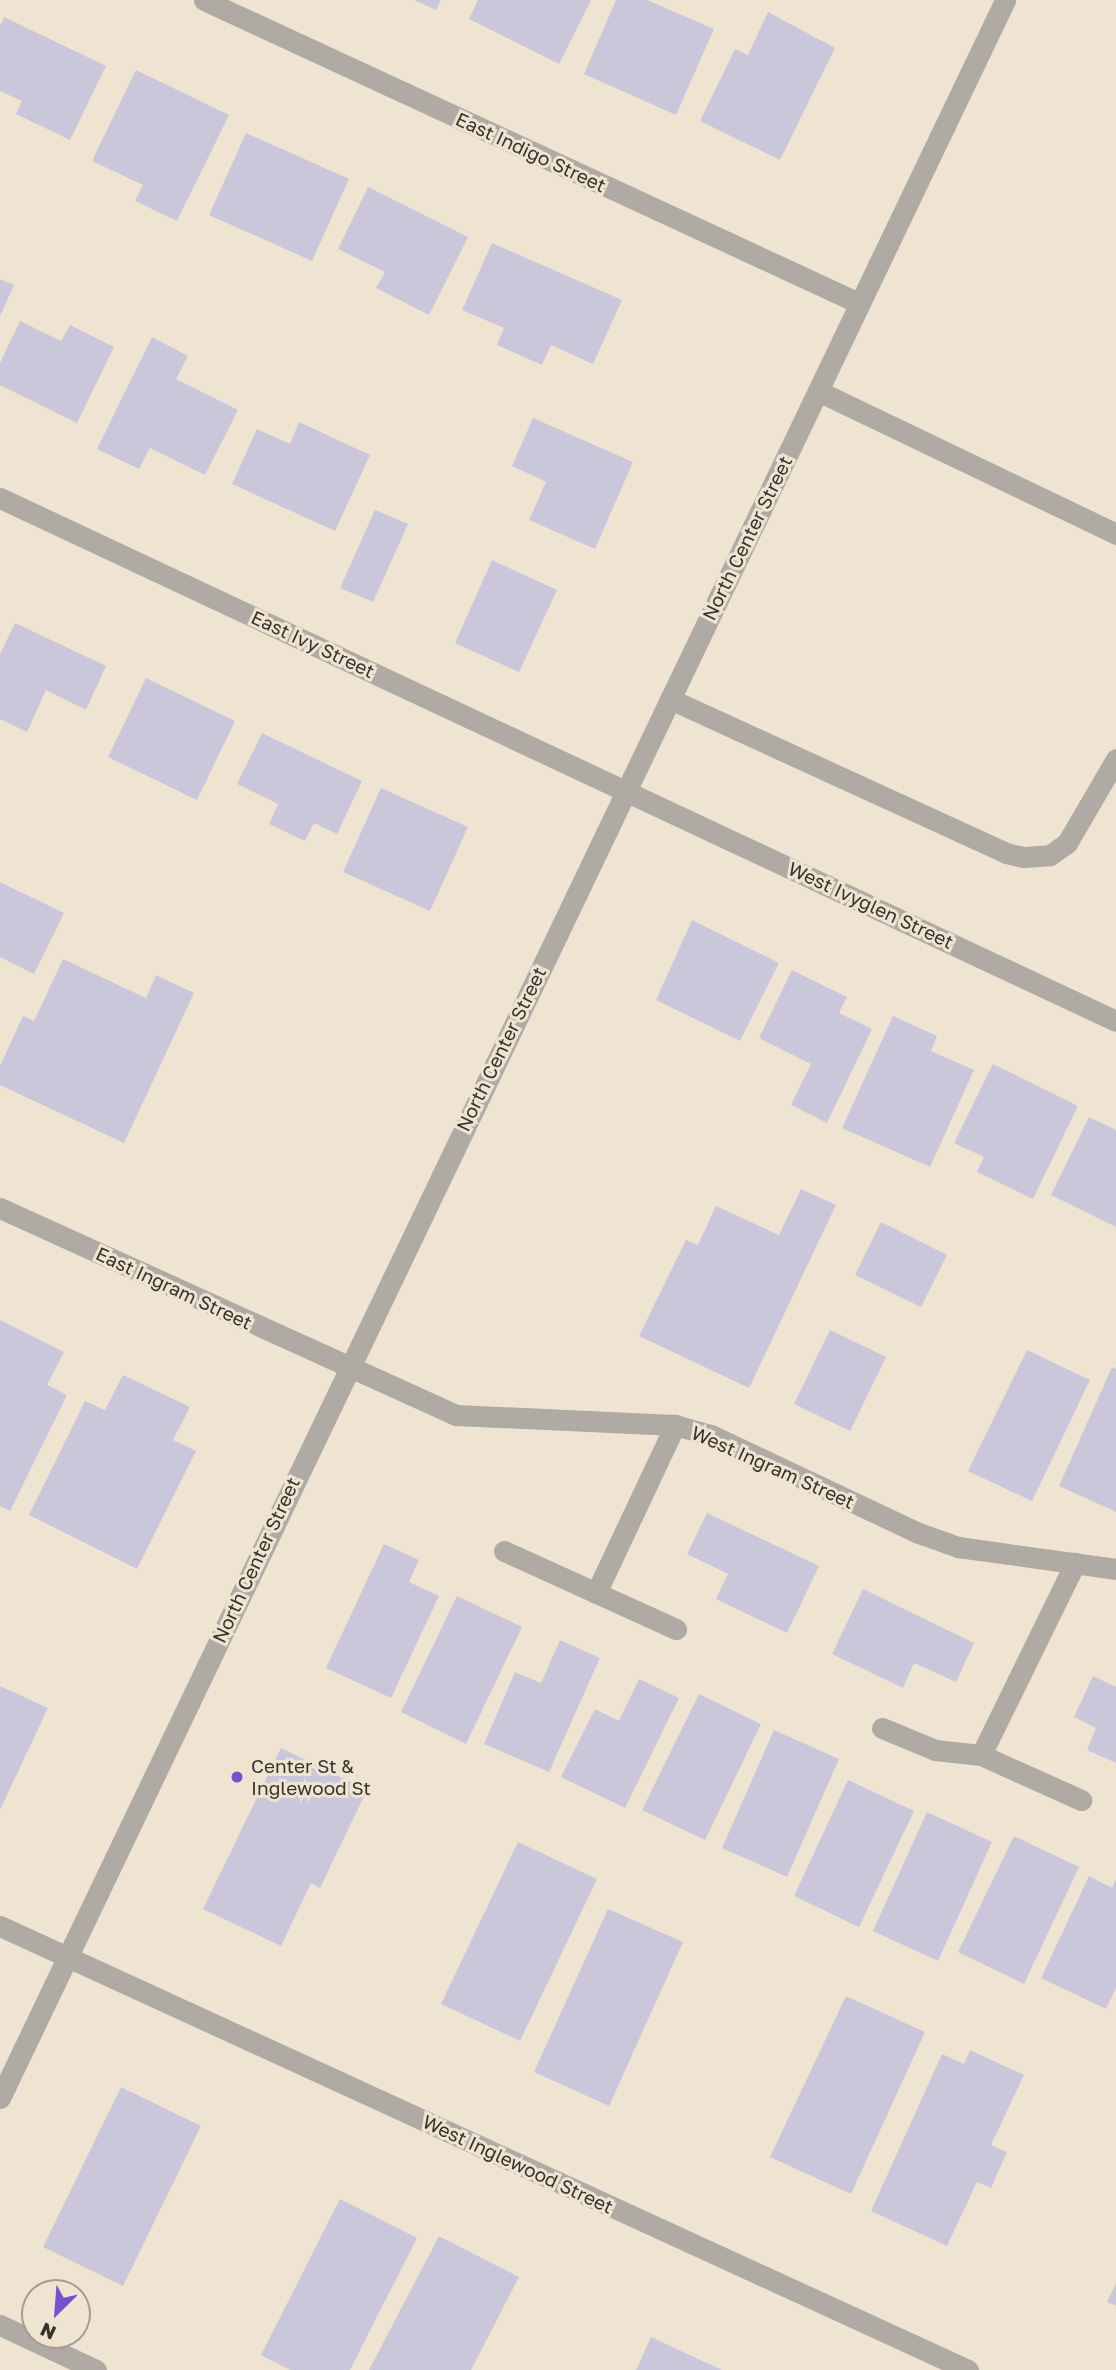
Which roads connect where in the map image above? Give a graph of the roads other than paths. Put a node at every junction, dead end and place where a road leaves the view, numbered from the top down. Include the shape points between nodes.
1 (204, 0) edge
2 (1005, 0) edge
3 (859, 303) junction
4 (818, 391) junction
5 (0, 498) edge
6 (1116, 534) edge
7 (670, 699) junction
8 (1116, 759) edge
9 (626, 790) junction
10 (1116, 1021) edge
11 (0, 1208) edge
12 (347, 1368) junction
13 (675, 1426) junction
14 (504, 1551) dead end
15 (1075, 1563) junction
16 (1116, 1569) edge
17 (596, 1593) junction
18 (676, 1629) dead end
19 (882, 1728) dead end
20 (981, 1755) junction
21 (1081, 1800) dead end
22 (0, 1926) edge
23 (68, 1958) junction
24 (0, 2098) edge
25 (0, 2325) edge
26 (96, 2370) edge
27 (968, 2370) edge

1 - 3 street, East Indigo Street
2 - 3 street, North Center Street
3 - 4 street, North Center Street
4 - 6 street
4 - 7 street, North Center Street
5 - 9 street, East Ivy Street
7 - 8 street via 1006,853 1024,857 1050,855 1067,843
7 - 9 street, North Center Street
9 - 10 street, West Ivyglen Street
9 - 12 street, North Center Street
11 - 12 street, East Ingram Street
12 - 13 street, West Ingram Street via 456,1415
12 - 23 street, North Center Street
13 - 15 street, West Ingram Street via 710,1435 916,1532 958,1547
13 - 17 street
14 - 17 street
15 - 16 street, West Ingram Street
15 - 20 street
17 - 18 street
19 - 20 street via 935,1750
20 - 21 street
22 - 23 street, West Inglewood Street
23 - 24 street, North Center Street
23 - 27 street, West Inglewood Street
25 - 26 street

